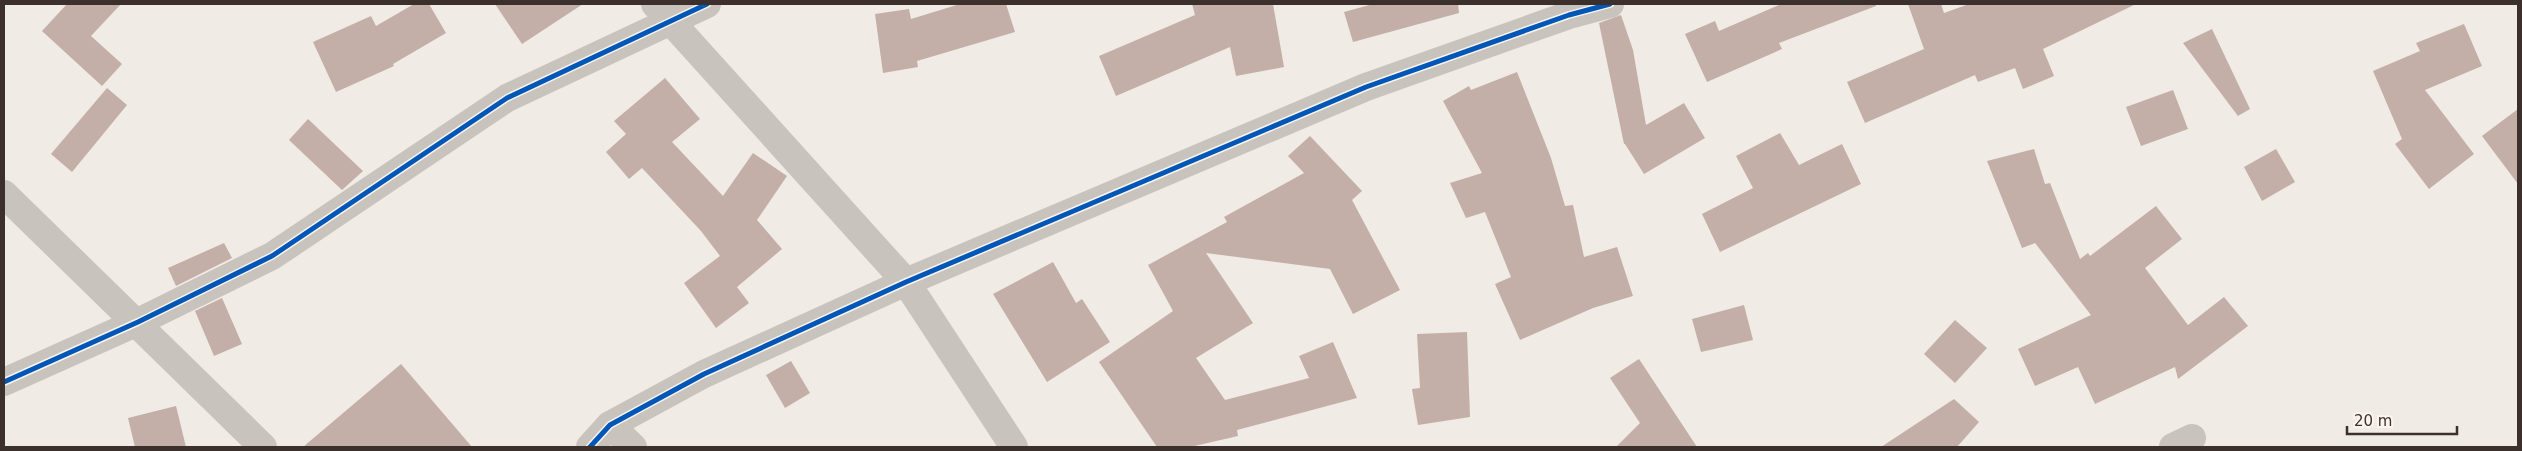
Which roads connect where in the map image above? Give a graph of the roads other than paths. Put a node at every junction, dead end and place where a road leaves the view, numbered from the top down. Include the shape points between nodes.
1 (707, 4) edge
2 (1610, 4) edge
3 (664, 12) edge
4 (4, 194) edge
5 (906, 282) junction
6 (138, 322) junction
7 (4, 382) edge
8 (610, 426) junction
9 (263, 447) edge
10 (590, 447) edge
11 (633, 447) edge
12 (1014, 447) edge

1 - 3 street
2 - 5 street via 1569,15 1366,87
3 - 5 street
3 - 6 street via 507,98 272,256
4 - 6 street
5 - 8 street via 704,374
5 - 12 street
6 - 7 street
6 - 9 street
8 - 10 street
8 - 11 street

